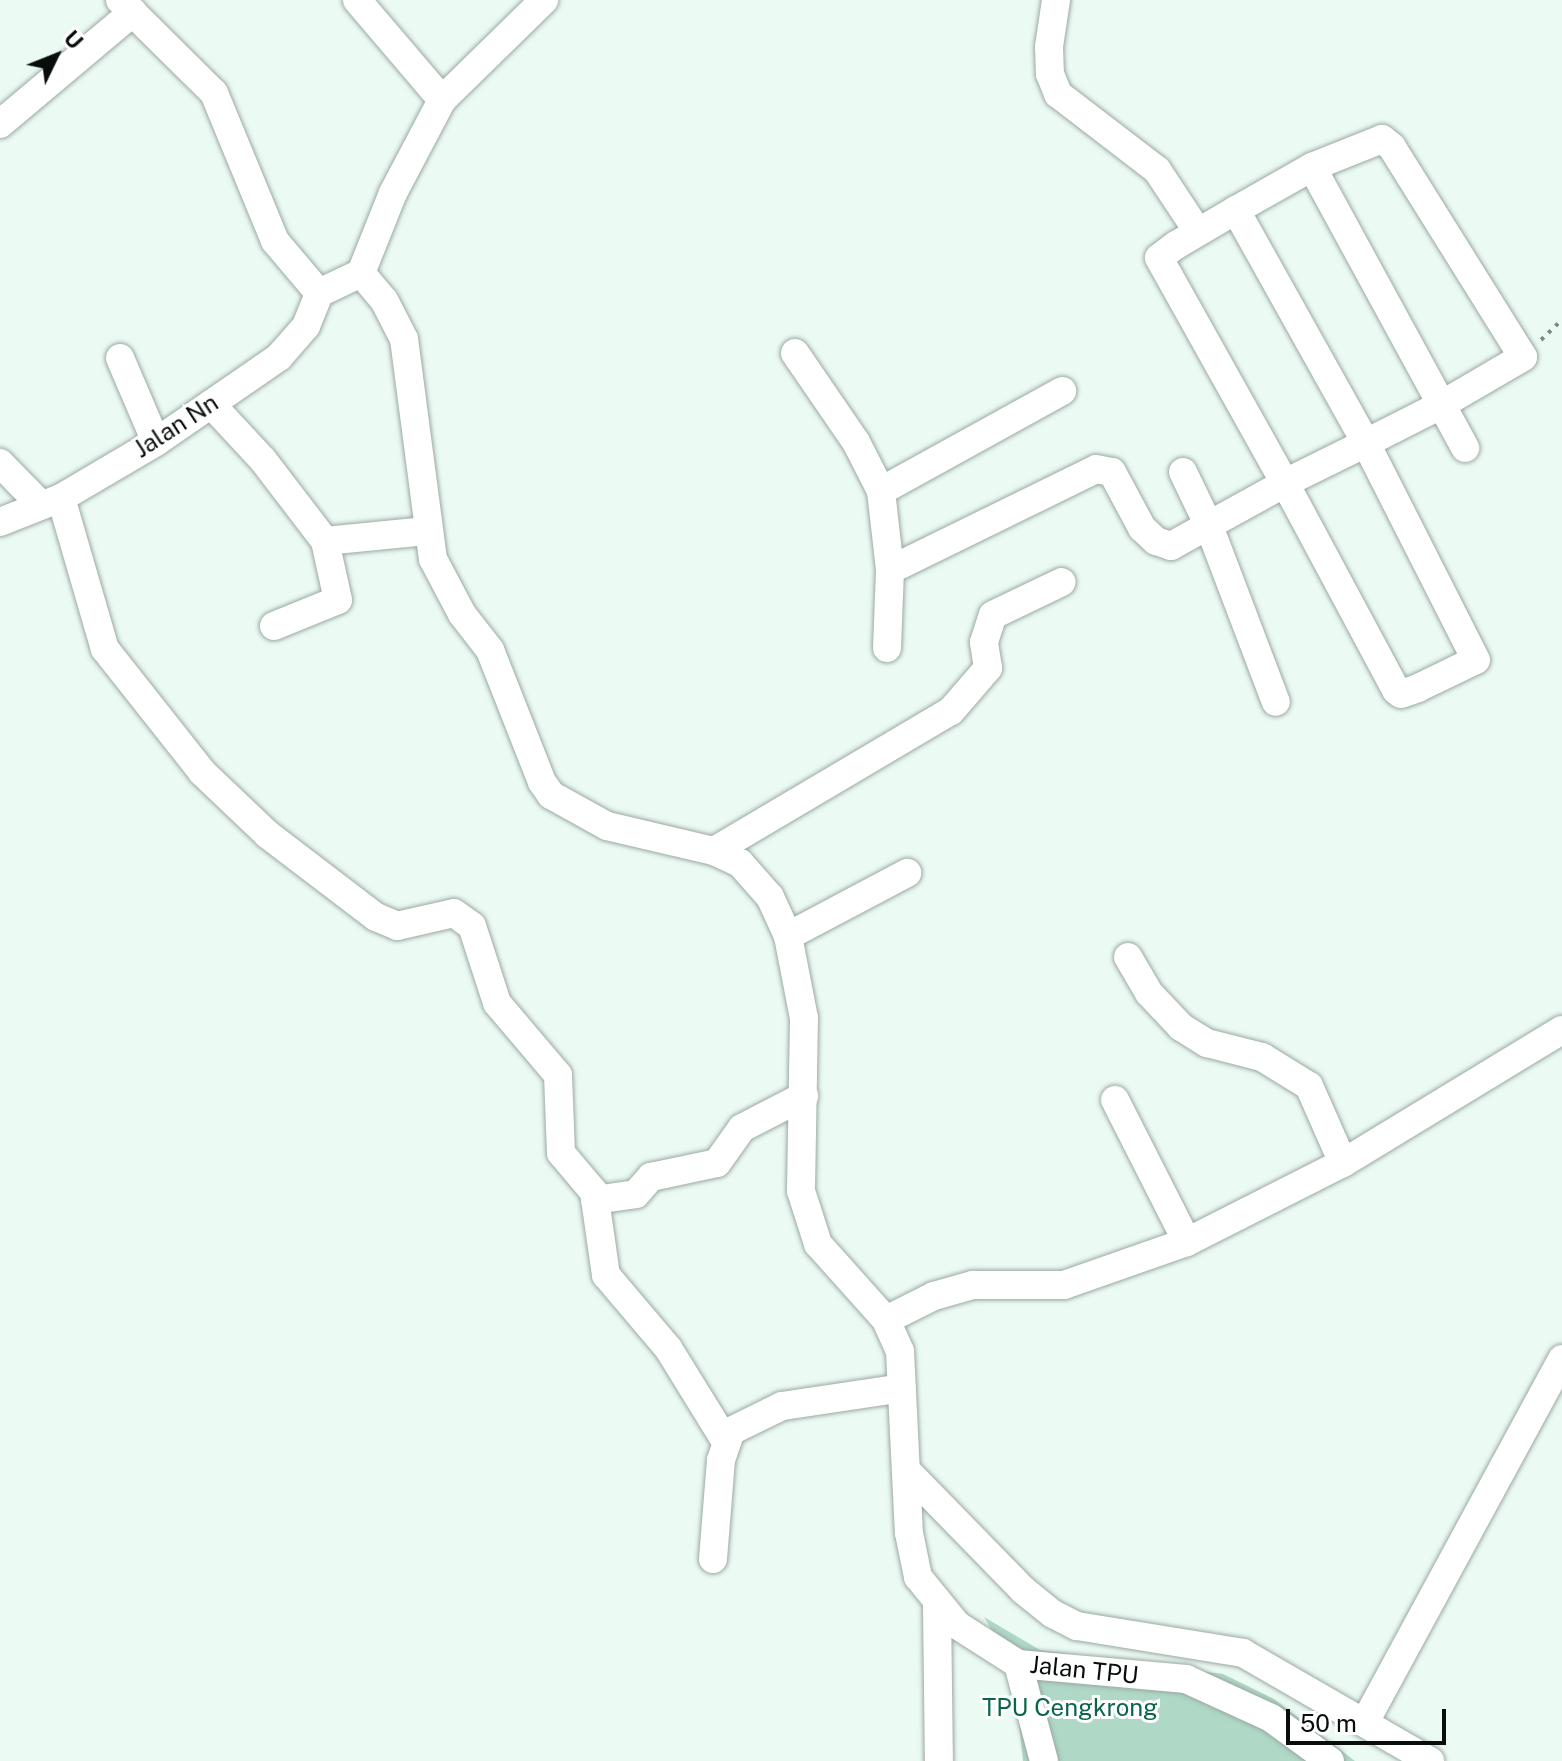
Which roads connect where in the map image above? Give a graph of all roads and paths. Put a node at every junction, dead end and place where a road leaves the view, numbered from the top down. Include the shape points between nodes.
1 (357, 0) edge
2 (544, 0) edge
3 (1056, 0) edge
4 (126, 6) edge
5 (442, 100) junction
6 (0, 124) edge
7 (1312, 167) junction
8 (1236, 210) junction
9 (1198, 232) junction
10 (361, 273) junction
11 (319, 293) junction
12 (795, 353) dead end
13 (120, 358) dead end
14 (1062, 391) dead end
15 (211, 404) junction
16 (1441, 405) junction
17 (156, 442) junction
18 (1366, 443) junction
19 (1465, 448) dead end
20 (0, 463) edge
21 (1183, 472) dead end
22 (1285, 483) junction
23 (881, 491) junction
24 (51, 501) junction
25 (0, 522) edge
26 (1209, 526) junction
27 (427, 531) junction
28 (325, 541) junction
29 (890, 570) junction
30 (1062, 582) dead end
31 (274, 626) dead end
32 (887, 648) dead end
33 (1276, 702) dead end
34 (714, 851) junction
35 (907, 873) dead end
36 (788, 936) junction
37 (1128, 957) dead end
38 (1562, 1030) edge
39 (804, 1096) junction
40 (1115, 1100) dead end
41 (1343, 1163) junction
42 (595, 1200) junction
43 (1187, 1242) junction
44 (886, 1320) junction
45 (1562, 1359) edge
46 (902, 1388) junction
47 (726, 1442) junction
48 (906, 1470) junction
49 (713, 1559) dead end
50 (937, 1606) junction
51 (1018, 1664) junction
52 (1365, 1722) junction
53 (939, 1761) edge
54 (1044, 1761) edge
55 (1330, 1761) edge
56 (1430, 1761) edge

1 - 5 street
2 - 5 street
3 - 9 street via 1050,74 1058,94 1157,170
4 - 6 street
4 - 11 street via 214,93 275,241
5 - 10 street via 393,193
7 - 8 street
7 - 16 street
7 - 16 street via 1382,139 1388,142 1523,357
8 - 9 street
8 - 18 street
9 - 22 street via 1159,258
10 - 11 street
10 - 27 street via 384,300 404,339
11 - 15 street, Jalan Nn via 306,326 279,357
12 - 23 street via 856,442
13 - 17 street
14 - 23 street
15 - 17 street, Jalan Nn
15 - 28 street via 263,460
16 - 18 street
16 - 19 street
17 - 24 street, Jalan Nn
18 - 22 street
18 - 22 street via 1474,662 1398,692
20 - 24 street
21 - 26 street
22 - 26 street
23 - 29 street
24 - 25 street, Jalan Nn
24 - 42 street via 105,649 211,781 267,834 376,917 397,926 454,913 472,926 497,1003 558,1075 561,1153 590,1185
26 - 29 street via 1178,543 1160,544 1142,528 1112,472 1096,469
26 - 33 street
27 - 28 street
27 - 34 street via 433,559 462,614 490,650 522,743 551,795 639,837
28 - 31 street via 338,600
29 - 32 street
30 - 34 street via 993,615 984,642 988,668 951,711
34 - 36 street via 756,878
35 - 36 street
36 - 39 street via 804,1018
37 - 41 street via 1149,993 1181,1027 1207,1043 1262,1057 1309,1086
38 - 41 street
39 - 42 street via 742,1128 717,1163 651,1177 636,1194
39 - 44 street via 801,1191 809,1224 818,1244
40 - 43 street
41 - 43 street
42 - 47 street via 606,1275 668,1348
43 - 44 street via 1064,1285 973,1285 934,1296
44 - 46 street, Jalan TPU via 900,1351
45 - 52 street
46 - 47 street via 782,1406 741,1424
46 - 48 street, Jalan TPU
47 - 49 street
48 - 50 street, Jalan TPU via 912,1560
48 - 52 street via 1053,1614 1077,1626 1243,1653
50 - 51 street, Jalan TPU via 971,1637
50 - 53 street
51 - 54 street
51 - 55 street, Jalan TPU via 1186,1679 1271,1718
52 - 56 street

